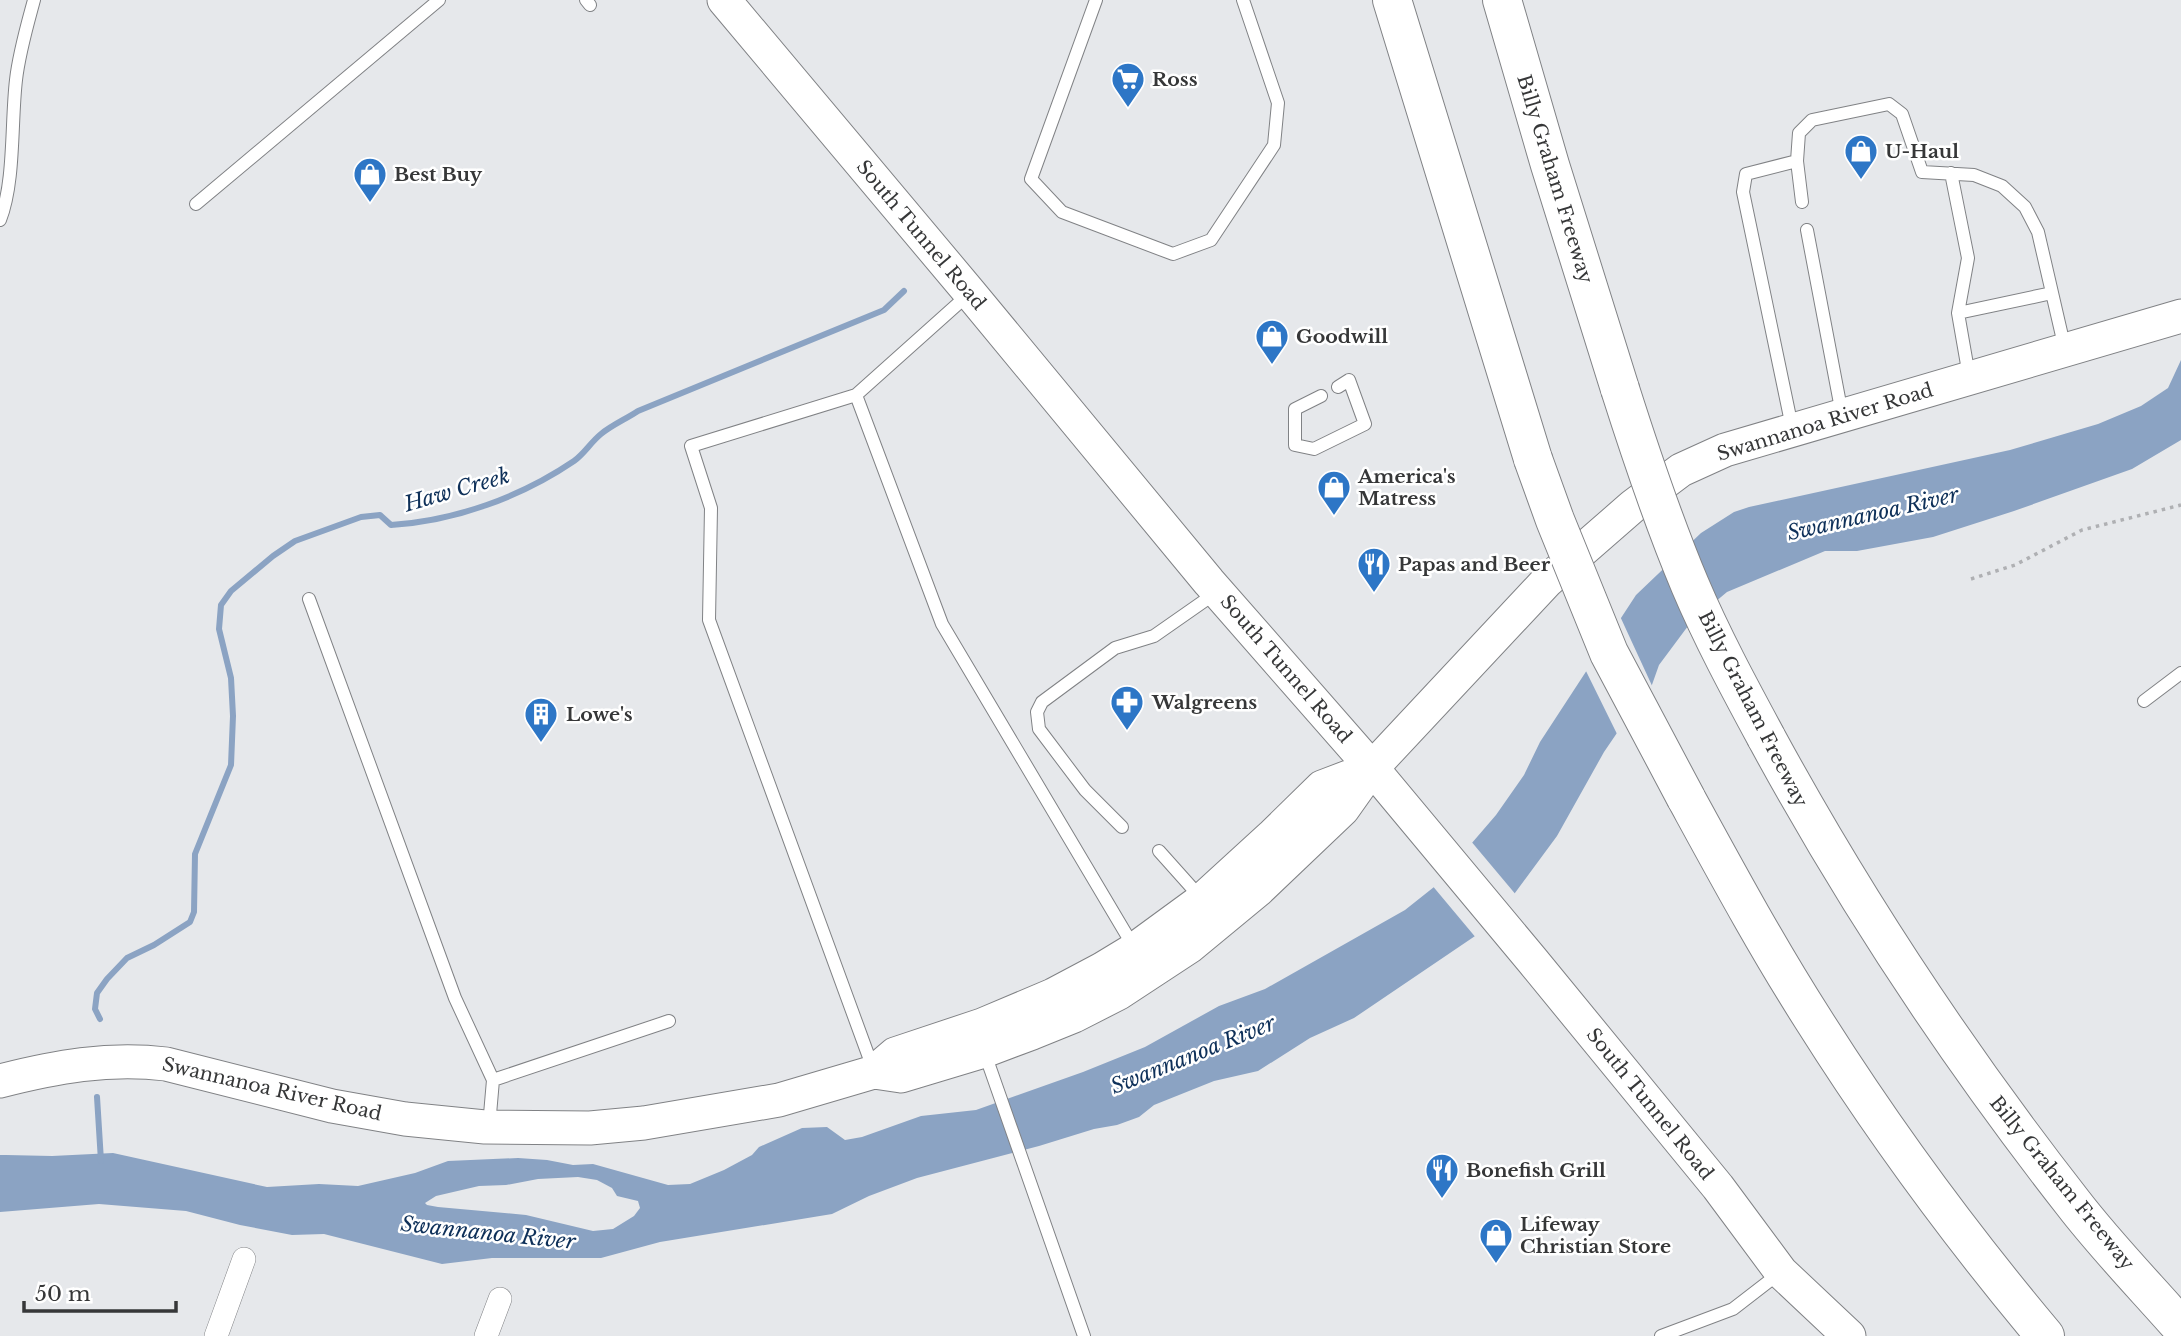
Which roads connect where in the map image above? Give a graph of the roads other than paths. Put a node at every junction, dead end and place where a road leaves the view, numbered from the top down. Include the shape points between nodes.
1 (34, 0) edge
2 (439, 0) edge
3 (724, 0) edge
4 (1096, 0) edge
5 (1243, 0) edge
6 (1392, 0) edge
7 (1502, 0) edge
8 (1797, 161) junction
9 (1951, 173) junction
10 (1802, 202) dead end
11 (196, 205) dead end
12 (0, 220) edge
13 (1807, 230) dead end
14 (970, 293) junction
15 (2052, 293) junction
16 (1958, 313) junction
17 (2181, 316) edge
18 (2065, 349) junction
19 (1970, 377) junction
20 (1338, 387) dead end
21 (856, 395) junction
22 (1321, 396) dead end
23 (1842, 415) junction
24 (1793, 430) junction
25 (1217, 592) junction
26 (309, 599) dead end
27 (2181, 673) edge
28 (2144, 701) dead end
29 (1372, 768) junction
30 (1122, 827) dead end
31 (1160, 851) dead end
32 (1202, 900) junction
33 (1135, 949) junction
34 (669, 1021) dead end
35 (989, 1066) junction
36 (874, 1072) junction
37 (493, 1080) junction
38 (0, 1081) edge
39 (489, 1127) junction
40 (244, 1259) dead end
41 (1781, 1272) junction
42 (500, 1299) dead end
43 (2181, 1327) edge
44 (216, 1336) edge
45 (486, 1336) edge
46 (1084, 1336) edge
47 (1661, 1336) edge
48 (1849, 1336) edge
49 (2045, 1336) edge

1 - 12 lane via 16,77
2 - 11 lane
3 - 14 main road, South Tunnel Road
4 - 5 lane via 1031,178 1062,212 1173,254 1211,240 1273,145 1278,103
6 - 49 highway, bridge via 1533,459 1609,653 1745,907 1813,1019 1874,1112 1993,1275
7 - 43 highway, Billy Graham Freeway, bridge via 1653,489 1724,661 1810,819 1962,1057 2074,1205
8 - 9 lane via 1799,134 1812,120 1889,104 1902,114 1922,172
8 - 10 lane
8 - 24 lane via 1746,174 1743,192
9 - 15 lane via 1974,174 2002,186 2025,207 2038,232
9 - 16 lane via 1968,258
13 - 23 lane
14 - 21 lane
14 - 25 main road, South Tunnel Road
15 - 16 lane
15 - 18 lane
16 - 19 lane
17 - 18 main road, Swannanoa River Road
18 - 19 main road, Swannanoa River Road
19 - 23 main road, Swannanoa River Road
20 - 22 lane via 1349,380 1365,424 1314,449 1295,445 1295,409
21 - 33 lane via 942,624
21 - 36 lane via 691,446 711,508 709,620
23 - 24 main road, Swannanoa River Road
24 - 29 main road, Swannanoa River Road via 1725,450 1681,470 1633,506 1547,581
25 - 29 main road, South Tunnel Road
25 - 30 lane via 1154,635 1115,648 1042,702 1037,712 1039,729 1085,790
26 - 37 lane via 455,998
27 - 28 lane
29 - 32 main road, Swannanoa River Road via 1322,787
29 - 35 main road, Swannanoa River Road via 1343,809 1258,890 1189,947
29 - 41 main road, South Tunnel Road via 1718,1187
31 - 32 lane
32 - 33 main road, Swannanoa River Road
33 - 36 main road, Swannanoa River Road via 1017,1011 895,1054
34 - 37 lane
35 - 36 main road, Swannanoa River Road via 901,1076
35 - 46 lane
36 - 39 main road, Swannanoa River Road via 779,1100 644,1123 590,1128
37 - 39 lane
38 - 39 main road, Swannanoa River Road via 103,1061 138,1060 204,1072 332,1106
40 - 44 street
41 - 47 lane via 1733,1309
41 - 48 main road, South Tunnel Road
42 - 45 street

